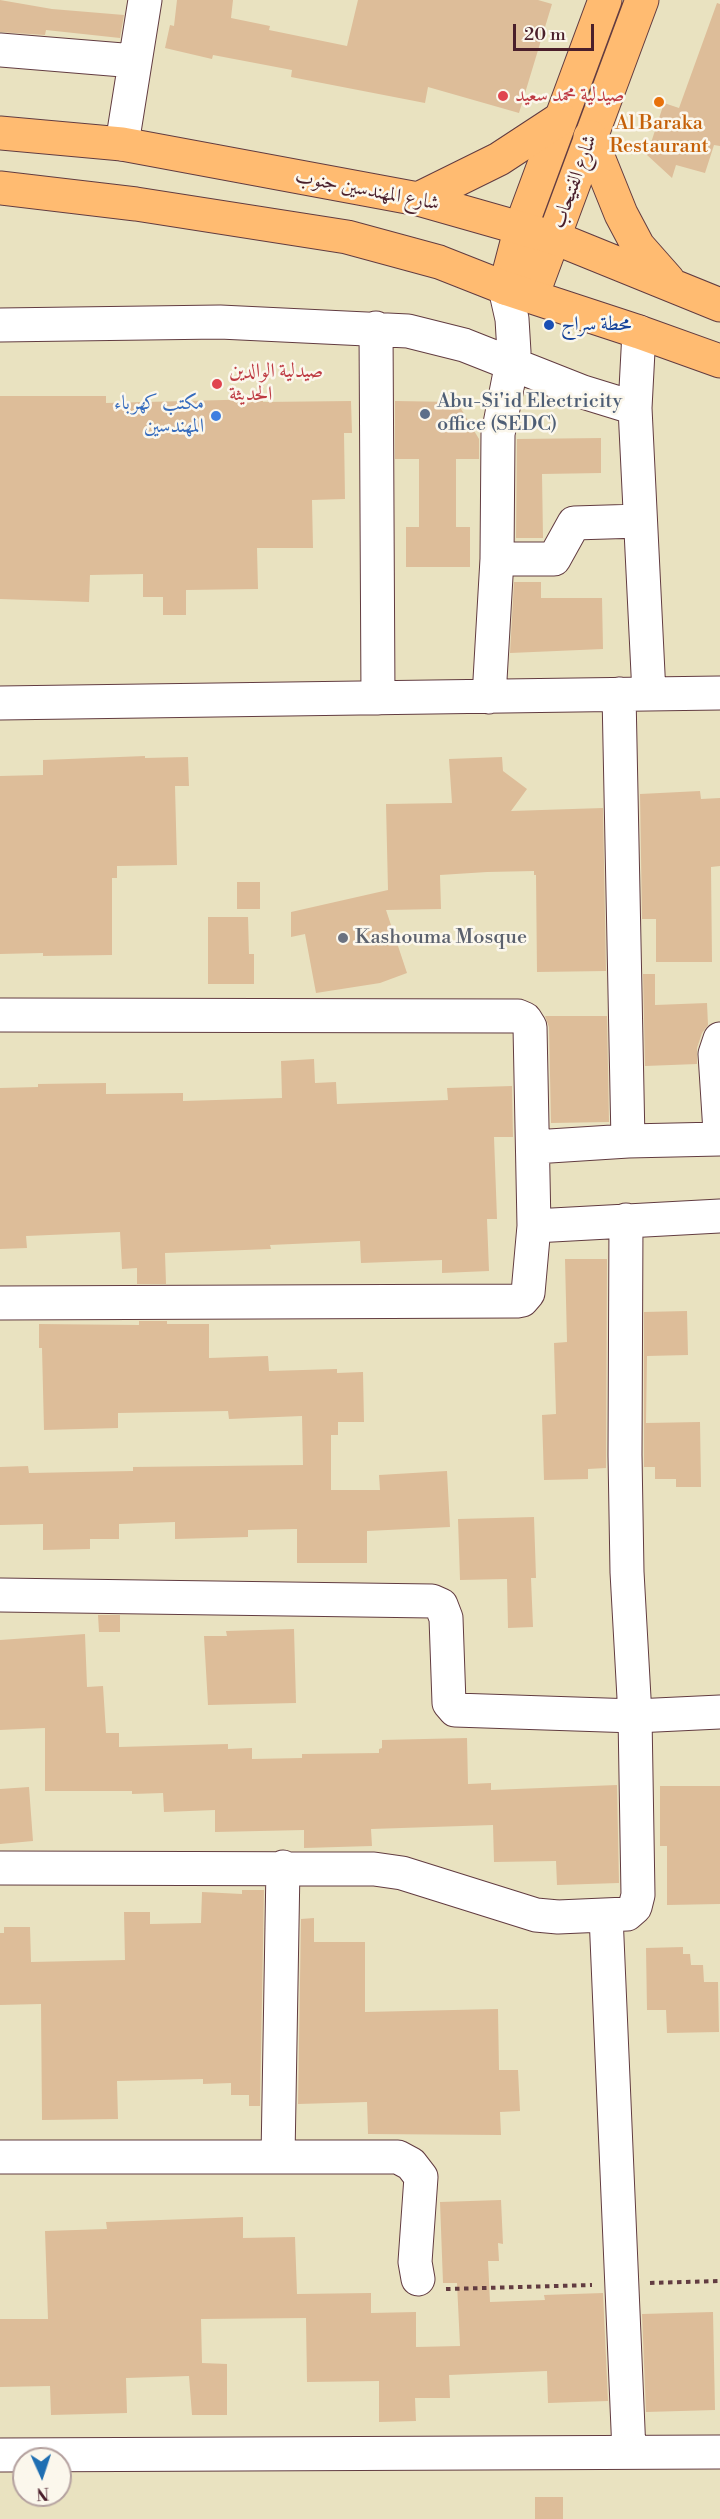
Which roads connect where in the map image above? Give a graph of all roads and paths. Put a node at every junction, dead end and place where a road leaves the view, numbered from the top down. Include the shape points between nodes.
1 (145, 0) edge
2 (605, 0) edge
3 (642, 0) edge
4 (0, 50) edge
5 (135, 61) junction
6 (560, 119) junction
7 (0, 133) edge
8 (590, 137) junction
9 (123, 144) junction
10 (0, 188) edge
11 (418, 199) junction
12 (521, 227) junction
13 (555, 238) junction
14 (673, 285) junction
15 (516, 301) junction
16 (720, 305) edge
17 (0, 325) edge
18 (376, 328) junction
19 (639, 332) junction
20 (720, 361) edge
21 (513, 364) junction
22 (635, 408) junction
23 (640, 521) junction
24 (497, 559) junction
25 (720, 693) edge
26 (634, 694) junction
27 (489, 696) junction
28 (378, 698) junction
29 (0, 703) edge
30 (0, 1015) edge
31 (720, 1039) edge
32 (720, 1132) edge
33 (720, 1139) edge
34 (628, 1141) junction
35 (534, 1147) junction
36 (720, 1216) edge
37 (626, 1220) junction
38 (534, 1226) junction
39 (0, 1303) edge
40 (0, 1596) edge
41 (720, 1712) edge
42 (635, 1716) junction
43 (283, 1867) junction
44 (0, 1868) edge
45 (606, 1915) junction
46 (0, 2157) edge
47 (278, 2157) junction
48 (418, 2279) joint
49 (720, 2281) edge
50 (624, 2284) junction
51 (629, 2452) junction
52 (720, 2452) edge
53 (0, 2455) edge

1 - 5 street
2 - 6 main road, شارع الفتيحاب
3 - 8 main road, شارع الفتيحاب
4 - 5 street
5 - 9 street
6 - 11 main road via 499,159
6 - 12 main road, شارع الفتيحاب
7 - 9 main road, شارع المهندسين جنوب
8 - 13 main road, شارع الفتيحاب
8 - 14 main road via 638,246
9 - 11 main road, شارع المهندسين جنوب
10 - 15 main road via 136,204 347,237 439,262
11 - 12 main road, شارع المهندسين جنوب
12 - 13 main road, شارع المهندسين جنوب
12 - 15 main road, شارع الفتيحاب
13 - 14 main road, شارع المهندسين جنوب
13 - 15 main road, شارع الفتيحاب
14 - 16 main road, شارع المهندسين جنوب
15 - 19 main road
15 - 21 street
17 - 18 street via 220,322
18 - 21 street via 408,331 464,345
18 - 28 street
19 - 20 main road
19 - 22 street
21 - 22 street
21 - 24 street via 498,434
22 - 23 street
23 - 24 street via 574,523 554,559
23 - 26 street
24 - 27 street
25 - 26 street
26 - 27 street
26 - 34 street
27 - 28 street
28 - 29 street
30 - 35 street via 518,1016 530,1027
31 - 32 street via 715,1054
33 - 34 street
34 - 35 street
35 - 38 street
36 - 37 street
37 - 38 street
37 - 42 street via 627,1572
38 - 39 street via 528,1293 517,1301
40 - 42 street via 432,1601 441,1605 446,1618 449,1703 455,1710
41 - 42 street
42 - 45 street via 638,1895 635,1907 627,1914
43 - 44 street
43 - 45 street via 374,1869 536,1915
43 - 47 street
45 - 50 street
46 - 47 street
47 - 48 street via 398,2157 411,2164 421,2177 415,2262
48 - 50 path via 435,2289
49 - 50 path
50 - 51 street
51 - 52 street
51 - 53 street

